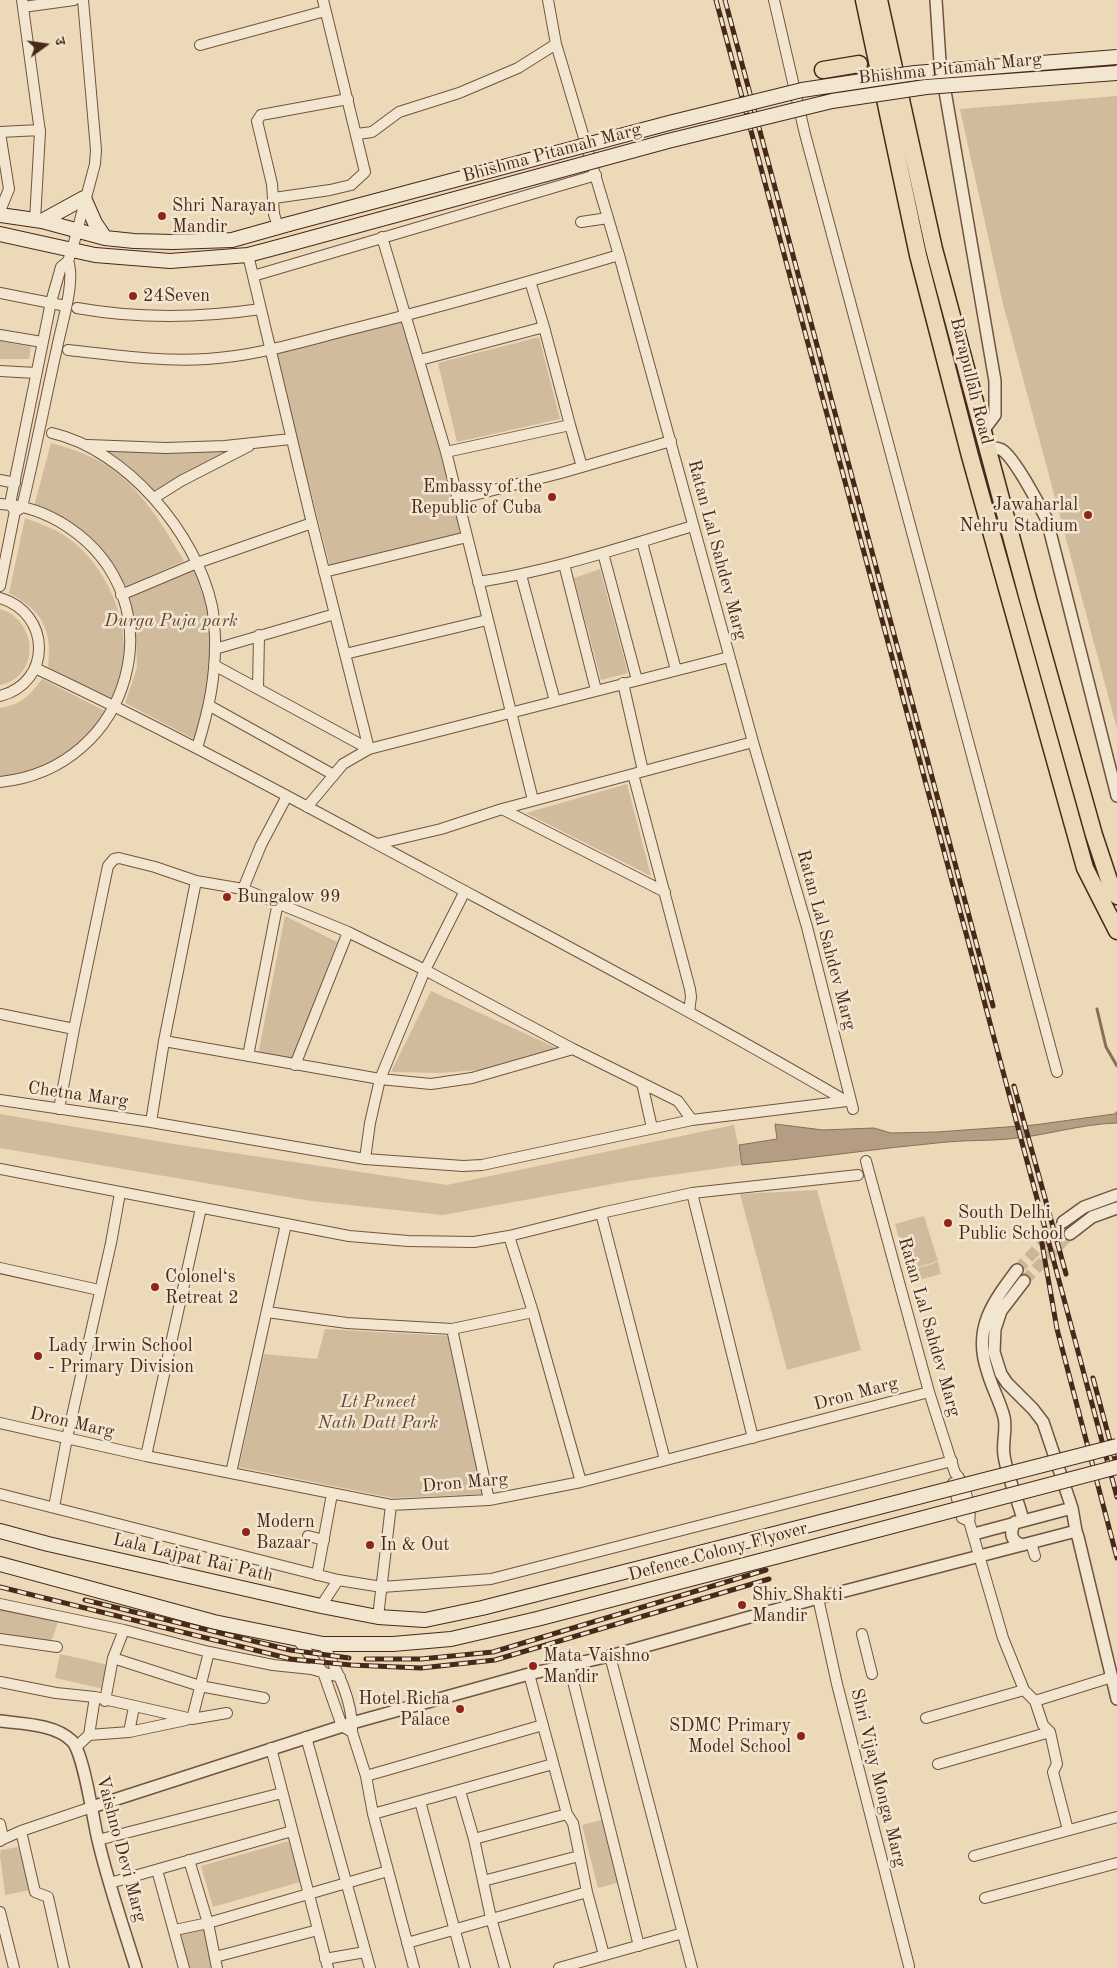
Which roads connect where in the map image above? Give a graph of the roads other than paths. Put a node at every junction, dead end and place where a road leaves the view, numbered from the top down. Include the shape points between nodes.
1 (74, 0) edge
2 (83, 0) edge
3 (323, 0) edge
4 (548, 0) edge
5 (774, 0) edge
6 (864, 0) edge
7 (880, 0) edge
8 (936, 1) edge
9 (22, 4) edge
10 (325, 11) junction
11 (556, 44) junction
12 (200, 45) dead end
13 (1117, 57) edge
14 (859, 64) dead end
15 (823, 70) dead end
16 (1117, 73) edge
17 (348, 99) junction
18 (40, 130) junction
19 (0, 132) edge
20 (357, 134) junction
21 (596, 175) junction
22 (84, 198) junction
23 (274, 198) junction
24 (0, 213) edge
25 (608, 218) junction
26 (38, 221) junction
27 (581, 222) dead end
28 (284, 225) junction
29 (78, 230) junction
30 (0, 234) edge
31 (382, 236) junction
32 (105, 238) junction
33 (70, 255) junction
34 (248, 255) junction
35 (619, 255) junction
36 (253, 276) junction
37 (530, 281) junction
38 (0, 293) edge
39 (50, 302) junction
40 (71, 307) junction
41 (261, 309) junction
42 (405, 315) junction
43 (544, 327) junction
44 (0, 335) edge
45 (42, 342) junction
46 (68, 350) dead end
47 (270, 350) junction
48 (420, 360) junction
49 (0, 371) edge
50 (36, 373) junction
51 (570, 425) junction
52 (52, 433) dead end
53 (985, 438) junction
54 (291, 440) junction
55 (671, 442) junction
56 (255, 443) junction
57 (86, 444) junction
58 (446, 452) junction
59 (582, 467) junction
60 (0, 480) edge
61 (15, 483) junction
62 (154, 498) junction
63 (458, 499) junction
64 (12, 507) edge
65 (312, 523) junction
66 (693, 526) junction
67 (467, 537) junction
68 (642, 542) junction
69 (603, 553) junction
70 (197, 563) junction
71 (564, 564) junction
72 (324, 572) junction
73 (521, 575) junction
74 (478, 582) junction
75 (0, 586) edge
76 (122, 595) junction
77 (0, 598) edge
78 (335, 614) junction
79 (487, 620) junction
80 (259, 635) junction
81 (215, 649) junction
82 (346, 654) junction
83 (729, 657) junction
84 (214, 665) junction
85 (35, 668) junction
86 (676, 670) junction
87 (637, 680) junction
88 (623, 684) junction
89 (258, 689) junction
90 (596, 690) junction
91 (0, 696) edge
92 (729, 698) dead end
93 (741, 698) junction
94 (555, 701) junction
95 (210, 706) junction
96 (115, 707) junction
97 (511, 713) junction
98 (753, 742) junction
99 (197, 748) junction
100 (369, 749) junction
101 (638, 772) junction
102 (334, 775) junction
103 (0, 782) edge
104 (287, 796) junction
105 (1117, 796) edge
106 (533, 800) junction
107 (307, 807) junction
108 (502, 809) junction
109 (377, 844) junction
110 (196, 881) junction
111 (244, 890) junction
112 (465, 891) junction
113 (664, 892) junction
114 (1117, 896) edge
115 (278, 902) junction
116 (1117, 931) edge
117 (348, 932) junction
118 (425, 970) junction
119 (689, 1012) junction
120 (0, 1014) edge
121 (74, 1029) junction
122 (164, 1041) junction
123 (573, 1049) junction
124 (248, 1056) junction
125 (295, 1065) junction
126 (1057, 1072) dead end
127 (380, 1080) junction
128 (642, 1083) junction
129 (0, 1100) edge
130 (849, 1103) junction
131 (60, 1109) junction
132 (692, 1120) junction
133 (151, 1122) junction
134 (652, 1128) junction
135 (365, 1159) junction
136 (866, 1161) dead end
137 (0, 1169) edge
138 (858, 1176) dead end
139 (120, 1193) junction
140 (692, 1193) junction
141 (1117, 1195) edge
142 (201, 1208) junction
143 (1117, 1208) edge
144 (601, 1212) junction
145 (1063, 1222) tunnel mouth
146 (286, 1224) junction
147 (1070, 1234) tunnel mouth
148 (509, 1236) junction
149 (0, 1268) edge
150 (1017, 1270) tunnel mouth
151 (1024, 1281) tunnel mouth
152 (100, 1290) junction
153 (267, 1312) junction
154 (533, 1312) junction
155 (452, 1329) junction
156 (929, 1392) junction
157 (0, 1423) edge
158 (67, 1438) junction
159 (753, 1438) junction
160 (1117, 1446) edge
161 (146, 1456) junction
162 (665, 1460) junction
163 (952, 1461) junction
164 (1117, 1467) edge
165 (230, 1473) junction
166 (581, 1482) junction
167 (0, 1494) edge
168 (332, 1494) junction
169 (489, 1500) junction
170 (391, 1506) junction
171 (54, 1507) junction
172 (1072, 1508) junction
173 (1019, 1521) junction
174 (0, 1531) edge
175 (974, 1534) junction
176 (1077, 1534) junction
177 (308, 1536) dead end
178 (324, 1540) junction
179 (1027, 1544) junction
180 (981, 1556) junction
181 (1035, 1556) dead end
182 (0, 1564) edge
183 (317, 1575) junction
184 (338, 1580) junction
185 (382, 1587) junction
186 (818, 1598) junction
187 (0, 1604) edge
188 (320, 1606) junction
189 (378, 1617) junction
190 (124, 1630) junction
191 (862, 1634) dead end
192 (0, 1639) edge
193 (297, 1639) junction
194 (323, 1644) junction
195 (57, 1647) dead end
196 (209, 1652) junction
197 (610, 1656) junction
198 (113, 1658) junction
199 (570, 1665) junction
200 (323, 1672) junction
201 (529, 1674) junction
202 (872, 1674) dead end
203 (340, 1677) junction
204 (1112, 1677) junction
205 (0, 1682) edge
206 (200, 1686) junction
207 (1024, 1690) junction
208 (264, 1698) dead end
209 (100, 1699) junction
210 (1117, 1699) edge
211 (1035, 1701) junction
212 (134, 1707) junction
213 (227, 1713) dead end
214 (926, 1718) dead end
215 (192, 1719) junction
216 (0, 1721) edge
217 (543, 1725) junction
218 (349, 1727) junction
219 (129, 1732) junction
220 (1050, 1732) junction
221 (90, 1735) junction
222 (306, 1737) junction
223 (74, 1743) junction
224 (270, 1748) junction
225 (553, 1764) junction
226 (938, 1764) dead end
227 (366, 1776) junction
228 (460, 1791) junction
229 (282, 1793) junction
230 (420, 1801) junction
231 (92, 1807) junction
232 (374, 1814) junction
233 (567, 1814) junction
234 (1117, 1817) edge
235 (0, 1824) edge
236 (1068, 1830) junction
237 (21, 1831) junction
238 (292, 1831) junction
239 (98, 1840) junction
240 (474, 1840) junction
241 (0, 1841) edge
242 (579, 1856) junction
243 (974, 1856) dead end
244 (189, 1860) junction
245 (1117, 1863) edge
246 (157, 1870) junction
247 (388, 1871) junction
248 (483, 1881) junction
249 (110, 1883) junction
250 (346, 1884) junction
251 (587, 1892) junction
252 (308, 1895) junction
253 (985, 1898) dead end
254 (0, 1912) edge
255 (492, 1918) junction
256 (208, 1923) junction
257 (175, 1930) junction
258 (318, 1930) junction
259 (454, 1930) junction
260 (683, 1933) junction
261 (407, 1943) junction
262 (638, 1946) junction
263 (365, 1952) junction
264 (604, 1956) junction
265 (215, 1957) junction
266 (327, 1964) edge
267 (909, 1966) dead end
268 (14, 1968) edge
269 (64, 1968) edge
270 (136, 1968) edge
271 (184, 1968) edge
272 (217, 1968) edge
273 (370, 1968) edge
274 (414, 1968) edge
275 (465, 1968) edge
276 (505, 1968) edge
277 (559, 1968) edge
278 (692, 1968) edge

1 - 9 street
2 - 22 street via 96,150
3 - 10 street
4 - 11 street, Ratan Lal Sahdev Marg
5 - 126 street via 805,134
6 - 116 highway, Barapullah Road via 918,255 970,456 1085,868
7 - 53 highway, Barapullah Road via 934,249
8 - 53 street via 940,62 995,380 995,414
9 - 18 street
10 - 12 street
10 - 17 street
11 - 20 street via 518,68 459,93 399,112 372,132
11 - 21 street, Ratan Lal Sahdev Marg
13 - 28 main road, Bhishma Pitamah Marg, bridge via 915,73 802,90
14 - 15 highway
16 - 34 main road, Bhishma Pitamah Marg, bridge via 926,87 832,101 668,141
17 - 20 street
17 - 23 street via 261,115 257,121
18 - 19 street
18 - 26 street
19 - 24 street via 9,189
20 - 23 street via 365,172 351,185
21 - 25 street, Ratan Lal Sahdev Marg
21 - 31 street
22 - 26 main road
22 - 29 street
22 - 32 main road
23 - 28 street via 274,214
24 - 26 main road, Bhishma Pitamah Marg
25 - 27 street
25 - 35 street, Ratan Lal Sahdev Marg
26 - 29 main road, Bhishma Pitamah Marg
28 - 32 main road, Bhishma Pitamah Marg via 232,240 173,242
29 - 32 main road, Bhishma Pitamah Marg
29 - 33 street
30 - 33 main road, Bhishma Pitamah Marg
31 - 36 street
31 - 42 street
33 - 34 main road, Bhishma Pitamah Marg via 170,260
33 - 39 street via 61,267
33 - 40 street
34 - 36 street
35 - 37 street
35 - 55 street, Ratan Lal Sahdev Marg
36 - 41 street
37 - 42 street
37 - 43 street
38 - 39 street
39 - 40 street
39 - 45 street
40 - 41 street via 168,316 219,315
40 - 64 street via 41,430
41 - 47 street
42 - 47 street
42 - 48 street
43 - 48 street
43 - 51 street
44 - 45 street
45 - 50 street
46 - 47 street via 136,357 206,359
47 - 54 street
48 - 58 street
49 - 50 street
50 - 61 street
51 - 58 street
51 - 59 street
52 - 57 street
53 - 105 street via 1009,457 1039,503 1046,520
53 - 114 highway, Barapullah Road via 1099,852
54 - 56 street
54 - 65 street
55 - 59 street
55 - 66 street, Ratan Lal Sahdev Marg via 678,489
56 - 57 street via 166,448
56 - 62 street
57 - 62 street via 109,458
58 - 63 street
59 - 63 street
60 - 61 street
61 - 64 street
62 - 70 street
63 - 67 street
64 - 75 street
64 - 76 street via 59,521 90,545 103,560
65 - 70 street
65 - 72 street
66 - 68 street
66 - 83 street, Ratan Lal Sahdev Marg
67 - 72 street
67 - 74 street
68 - 69 street
68 - 86 street
69 - 71 street
69 - 87 street
70 - 76 street
70 - 81 street via 212,606
71 - 73 street
71 - 90 street
72 - 78 street
73 - 74 street
73 - 94 street
74 - 79 street
76 - 96 street via 130,640 127,670
77 - 85 street via 25,611 34,624 39,638
78 - 80 street
78 - 82 street
79 - 82 street
79 - 97 street
80 - 81 street
80 - 89 street
81 - 84 street
82 - 100 street
83 - 86 street
83 - 93 street, Ratan Lal Sahdev Marg
84 - 89 street
84 - 95 street
85 - 91 street via 18,688
85 - 96 street
86 - 87 street
87 - 88 street
88 - 90 street
88 - 101 street
89 - 100 street
90 - 94 street
92 - 93 street
93 - 98 street, Ratan Lal Sahdev Marg
94 - 97 street
95 - 99 street
95 - 102 street
96 - 99 street
96 - 103 street via 94,736 68,759 25,778
97 - 100 street
97 - 106 street
98 - 101 street
98 - 130 street, Ratan Lal Sahdev Marg via 807,927
99 - 104 street
100 - 102 street via 343,764
101 - 106 street
101 - 113 street
102 - 107 street
104 - 107 street
104 - 111 street via 261,845
106 - 108 street
107 - 109 street
108 - 109 street via 441,829
108 - 113 street
109 - 112 street
110 - 111 street
110 - 121 street via 119,858 108,866
110 - 122 street
111 - 115 street
112 - 118 street
112 - 119 street
113 - 119 street via 690,989
115 - 117 street
115 - 124 street
117 - 118 street
117 - 125 street
118 - 123 street
118 - 127 street
119 - 130 street
120 - 121 street
121 - 131 street
122 - 124 street
122 - 133 street
123 - 127 street via 472,1078 432,1084
123 - 128 street
124 - 125 street
125 - 127 street
127 - 135 street
128 - 132 street via 678,1101
128 - 134 street
129 - 131 street, Chetna Marg
130 - 132 street, Chetna Marg
131 - 133 street, Chetna Marg
132 - 134 street, Chetna Marg
133 - 135 street, Chetna Marg
134 - 135 street, Chetna Marg via 482,1165
136 - 156 street, Ratan Lal Sahdev Marg
137 - 139 street
138 - 140 street
139 - 142 street via 157,1204
139 - 152 street
140 - 144 street
140 - 159 street
141 - 145 street via 1084,1207
142 - 146 street
142 - 161 street
143 - 147 street via 1092,1217
144 - 148 street
144 - 162 street
146 - 148 street via 349,1236 408,1241 474,1242
146 - 153 street
148 - 154 street
149 - 152 street
150 - 173 street via 993,1302 983,1333 982,1349 986,1370 1004,1417 1004,1458
151 - 172 street via 1001,1311 995,1329 994,1352 1007,1383 1043,1422
152 - 158 street
153 - 155 street via 347,1322
153 - 165 street
154 - 155 street
154 - 166 street
155 - 169 street
156 - 159 street, Dron Marg
156 - 163 street, Ratan Lal Sahdev Marg
157 - 158 street, Dron Marg
158 - 161 street, Dron Marg
158 - 171 street
159 - 162 street, Dron Marg
160 - 189 main road, Defence Colony Flyover, bridge via 482,1608 425,1620
161 - 165 street, Dron Marg
162 - 166 street, Dron Marg
163 - 175 street, Ratan Lal Sahdev Marg via 961,1478
163 - 185 street via 490,1579
164 - 194 main road, Defence Colony Flyover, bridge via 451,1639 392,1644
165 - 168 street, Dron Marg
166 - 169 street, Dron Marg
167 - 171 street
168 - 170 street, Dron Marg
168 - 178 street
169 - 170 street, Dron Marg
170 - 185 street
171 - 183 street
172 - 173 street
172 - 176 street
173 - 175 street
173 - 179 street via 1011,1530 1012,1539 1016,1543
174 - 188 main road, Lala Lajpat Rai Path
175 - 180 street, Ratan Lal Sahdev Marg
176 - 179 street
176 - 204 street
177 - 178 street
178 - 183 street
179 - 180 street
179 - 181 street
180 - 186 street
180 - 207 street, Ratan Lal Sahdev Marg via 1003,1638
182 - 193 main road via 214,1622
183 - 184 street
184 - 185 street
184 - 188 street
185 - 189 street
186 - 197 street
186 - 267 street, Shri Vijay Monga Marg
187 - 190 street
188 - 189 main road, Lala Lajpat Rai Path
190 - 196 street
190 - 198 street
191 - 202 street
192 - 195 street
193 - 194 main road
193 - 200 street
194 - 203 street
196 - 200 street
196 - 206 street
197 - 199 street
197 - 260 street
198 - 206 street
198 - 209 street
199 - 201 street
199 - 262 street
200 - 203 street
200 - 218 street
201 - 217 street
201 - 218 street
203 - 218 street
204 - 210 street
204 - 211 street
205 - 209 street
206 - 208 street
206 - 215 street
207 - 211 street
207 - 214 street
209 - 212 street
209 - 221 street
211 - 220 street
212 - 215 street
212 - 219 street
213 - 215 street
215 - 219 street
216 - 223 street via 60,1732
217 - 225 street
217 - 227 street
218 - 222 street
218 - 227 street
219 - 221 street
220 - 226 street
220 - 236 street via 1057,1764 1053,1772
221 - 223 street
222 - 224 street
222 - 250 street
223 - 231 street, Vaishno Devi Marg
224 - 229 street
224 - 231 street
225 - 228 street
225 - 233 street
227 - 232 street
228 - 230 street
228 - 240 street
229 - 238 street
229 - 239 street
230 - 232 street
230 - 259 street
231 - 237 street
231 - 239 street, Vaishno Devi Marg
232 - 247 street
233 - 240 street
233 - 242 street via 573,1823
234 - 236 street
235 - 241 street
236 - 243 street
237 - 241 street
237 - 269 street via 35,1892 48,1897
238 - 244 street
238 - 252 street
239 - 249 street, Vaishno Devi Marg
240 - 248 street
242 - 248 street
242 - 251 street
244 - 246 street
244 - 256 street
245 - 253 street
246 - 249 street
246 - 257 street
247 - 250 street
247 - 261 street
248 - 255 street
249 - 270 street, Vaishno Devi Marg
250 - 252 street
250 - 263 street
251 - 255 street
251 - 264 street
252 - 256 street
252 - 258 street
254 - 268 street
255 - 259 street
255 - 276 street
256 - 257 street
256 - 265 street
257 - 271 street
258 - 265 street
258 - 266 street
259 - 261 street
259 - 275 street
260 - 262 street
260 - 278 street
261 - 274 street
262 - 264 street
263 - 266 street
263 - 273 street
264 - 277 street
265 - 272 street

